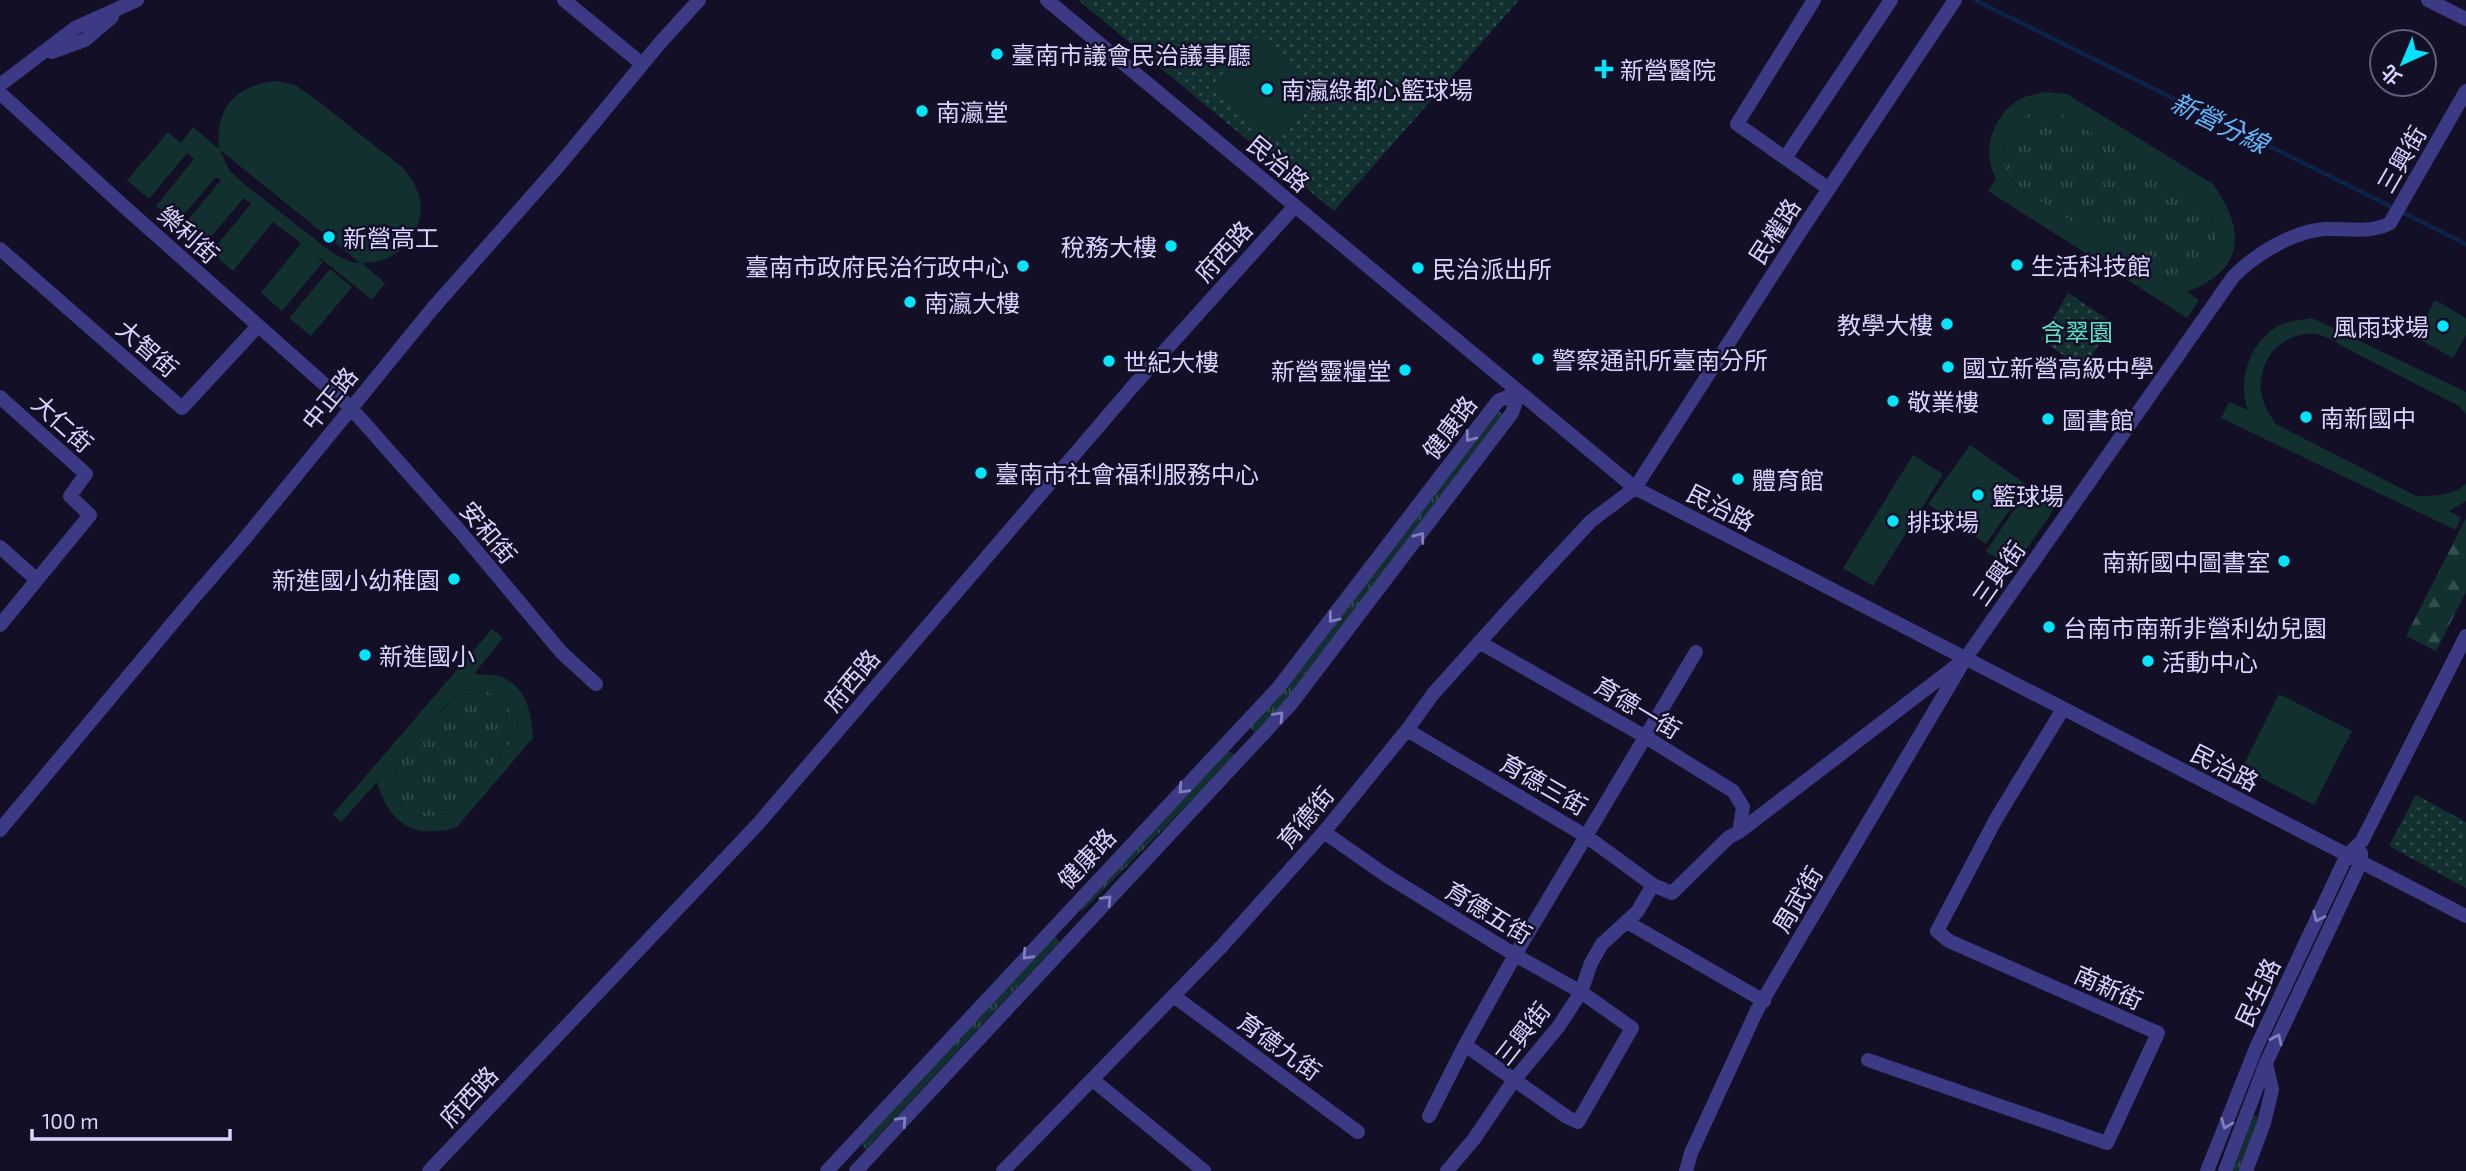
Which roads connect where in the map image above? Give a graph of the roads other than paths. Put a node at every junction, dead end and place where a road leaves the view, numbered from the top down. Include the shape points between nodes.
1 (564, 0) edge
2 (699, 0) edge
3 (1047, 0) edge
4 (1814, 0) edge
5 (1891, 0) edge
6 (2428, 0) edge
7 (1954, 1) edge
8 (131, 4) edge
9 (2466, 19) edge
10 (642, 64) junction
11 (0, 85) edge
12 (2466, 91) edge
13 (0, 93) edge
14 (1785, 158) junction
15 (1829, 188) junction
16 (1295, 206) junction
17 (0, 249) edge
18 (258, 326) junction
19 (1519, 392) junction
20 (0, 397) edge
21 (350, 407) junction
22 (1635, 488) junction
23 (0, 547) edge
24 (37, 580) junction
25 (0, 625) edge
26 (2466, 636) edge
27 (1479, 642) junction
28 (1696, 652) dead end
29 (1965, 659) junction
30 (596, 684) dead end
31 (2063, 709) junction
32 (1407, 730) junction
33 (1234, 735) junction
34 (1644, 736) junction
35 (1249, 748) junction
36 (0, 830) edge
37 (1324, 832) junction
38 (1739, 832) junction
39 (1587, 836) junction
40 (2362, 841) junction
41 (2347, 855) junction
42 (2361, 862) junction
43 (1653, 885) junction
44 (2466, 916) edge
45 (1627, 922) junction
46 (1515, 955) junction
47 (1581, 992) junction
48 (1175, 998) junction
49 (1764, 1001) junction
50 (1465, 1045) junction
51 (1868, 1060) dead end
52 (2266, 1063) junction
53 (1093, 1080) junction
54 (1514, 1080) junction
55 (1429, 1116) dead end
56 (1358, 1132) dead end
57 (429, 1171) edge
58 (827, 1171) edge
59 (856, 1171) edge
60 (1003, 1171) edge
61 (1204, 1171) edge
62 (1447, 1171) edge
63 (1686, 1171) edge
64 (2207, 1171) edge
65 (2225, 1171) edge
66 (2246, 1171) edge

1 - 10 street
2 - 10 street, 中正路
3 - 16 street, 民治路
4 - 14 street via 1737,124
5 - 14 street
6 - 9 street
7 - 15 street, 民權路
8 - 11 street via 75,28
10 - 21 street, 中正路
12 - 29 street, 三興街 via 2390,223 2300,235 2253,260 2233,277
13 - 18 street, 樂利街
14 - 15 street
15 - 22 street, 民權路
16 - 19 street, 民治路
16 - 57 street, 府西路 via 1134,384 758,824
17 - 18 street, 大智街 via 182,408
18 - 21 street, 樂利街
19 - 22 street, 民治路
19 -> 33 street, 健康路 via 1498,401 1278,688
35 -> 19 street, 健康路 via 1291,704 1431,523 1512,414
20 - 24 street, 大仁街 via 86,474 70,496 90,516
21 - 30 street, 安和街 via 562,653
21 - 36 street, 中正路
22 - 27 street, 育德街 via 1591,522
22 - 29 street, 民治路
23 - 24 street
24 - 25 street
26 - 40 street, 民生路
27 - 32 street, 育德街
27 - 34 street, 育德一街
28 - 34 street
29 - 31 street, 民治路
29 - 38 street, 三興街
29 - 49 street, 周武街
31 - 41 street, 民治路
31 - 51 street, 南新街 via 1996,819 1937,931 1949,941 2158,1033 2107,1143
32 - 37 street, 育德街
32 - 39 street, 育德三街
33 - 35 street
33 -> 58 street, 健康路
34 - 38 street, 育德一街 via 1732,791 1743,807
34 - 39 street
59 -> 35 street, 健康路
37 - 46 street, 育德五街
37 - 48 street, 育德街
38 - 43 street, 三興街 via 1672,893
39 - 43 street, 育德三街
39 - 46 street
40 - 41 street, 民生路
40 - 42 street, 民生路
41 - 42 street, 民治路
41 -> 64 street, 民生路 via 2256,1048
42 - 44 street, 民治路
52 -> 42 street, 民生路
43 - 45 street, 三興街
45 - 47 street, 三興街 via 1602,944
45 - 49 street
46 - 47 street, 育德五街
46 - 50 street
47 - 54 street, 三興街
47 - 54 street, 育德五街 via 1632,1027 1578,1122
48 - 53 street, 育德街
48 - 56 street, 育德九街
49 - 63 street, 周武街
50 - 54 street
50 - 55 street
52 - 65 street, 民生路
52 - 66 street, 民生路 via 2272,1090
53 - 60 street, 育德街
53 - 61 street
54 - 62 street, 三興街

